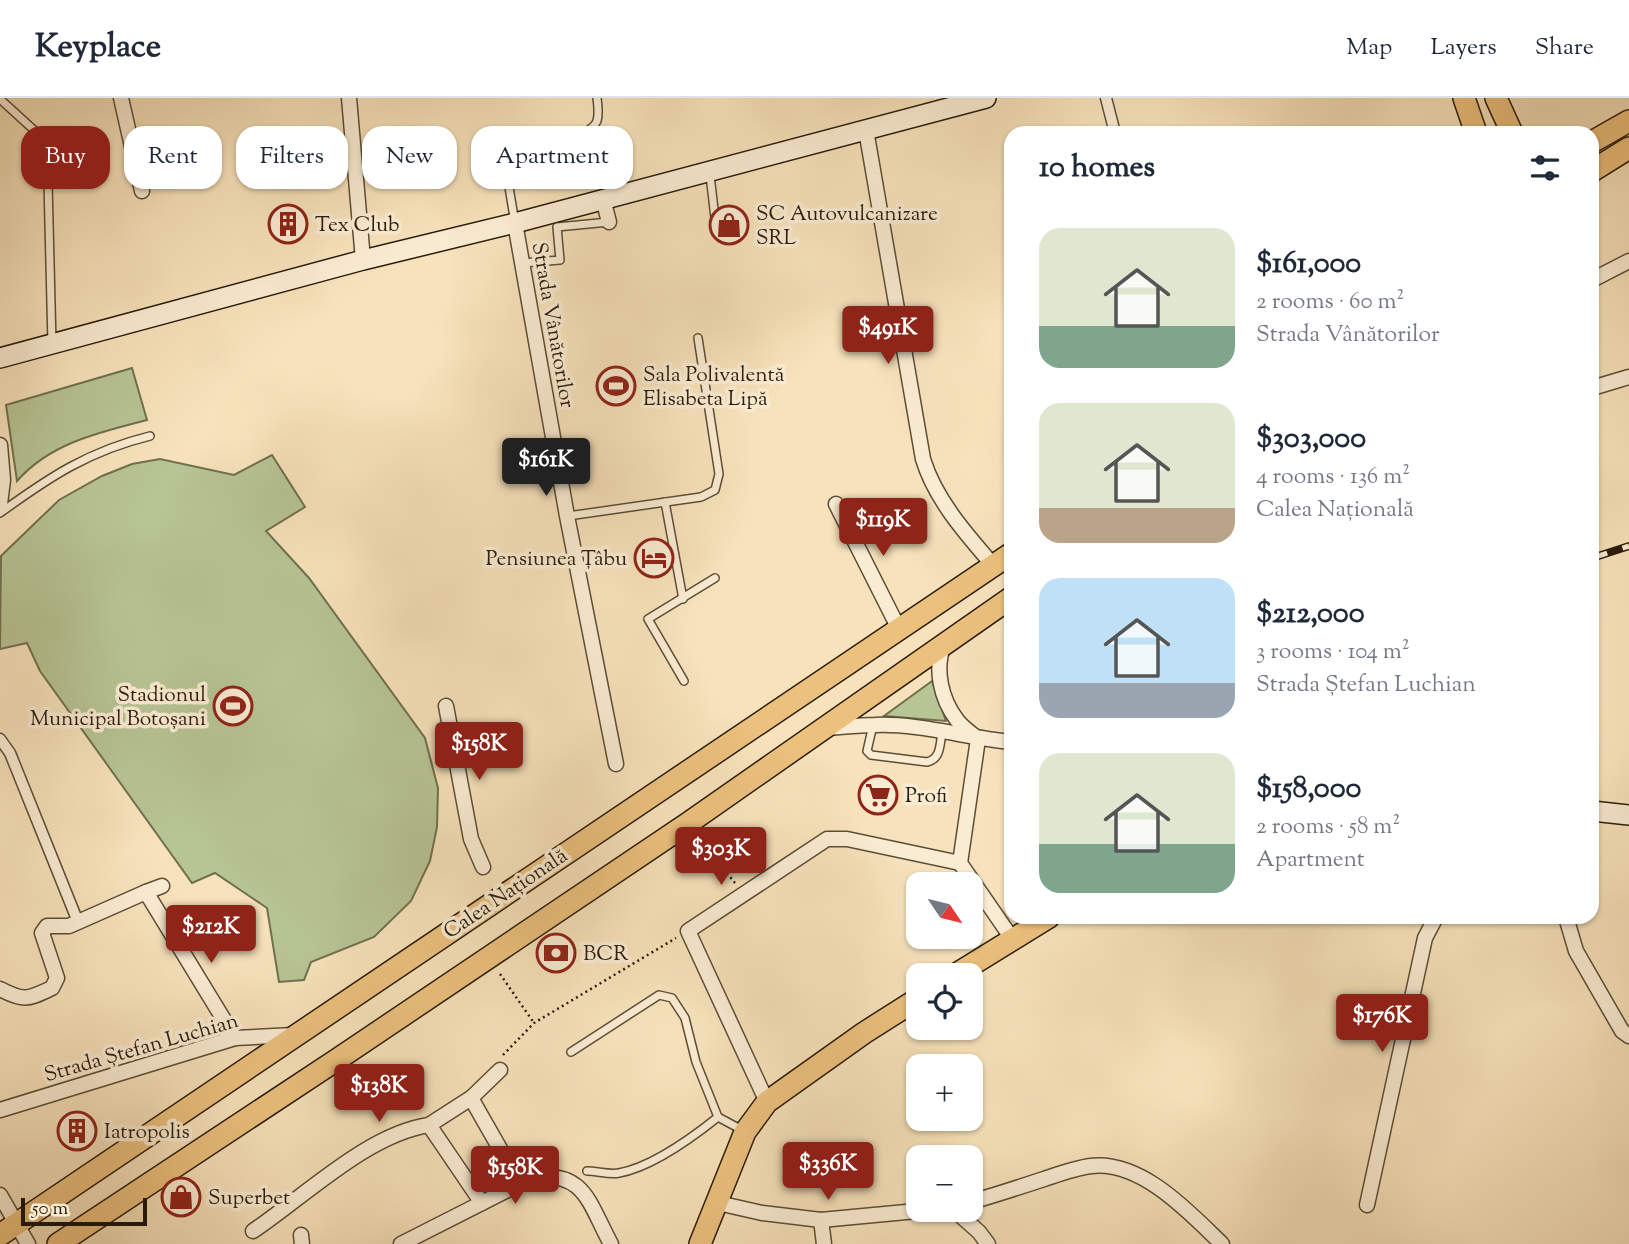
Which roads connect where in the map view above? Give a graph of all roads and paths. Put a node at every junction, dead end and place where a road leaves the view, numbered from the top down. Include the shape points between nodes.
1 (121, 98) edge
2 (349, 98) edge
3 (597, 98) edge
4 (1107, 98) edge
5 (1464, 98) edge
6 (1496, 98) edge
7 (0, 99) edge
8 (977, 99) edge
9 (1629, 121) edge
10 (1113, 126) edge
11 (1474, 126) edge
12 (1509, 126) edge
13 (866, 130) junction
14 (1599, 138) edge
15 (1629, 148) edge
16 (1599, 167) edge
17 (710, 170) junction
18 (142, 191) dead end
19 (603, 199) junction
20 (609, 222) joint
21 (515, 223) junction
22 (716, 227) dead end
23 (363, 260) junction
24 (1629, 261) edge
25 (522, 263) junction
26 (1599, 276) edge
27 (698, 338) dead end
28 (52, 344) junction
29 (0, 358) edge
30 (1629, 377) edge
31 (1599, 386) edge
32 (150, 436) dead end
33 (0, 445) edge
34 (664, 502) junction
35 (0, 504) edge
36 (836, 504) dead end
37 (0, 513) edge
38 (567, 516) junction
39 (1002, 559) edge
40 (715, 578) dead end
41 (683, 599) junction
42 (1004, 602) edge
43 (899, 629) junction
44 (945, 643) junction
45 (684, 681) dead end
46 (446, 706) dead end
47 (873, 725) junction
48 (823, 729) junction
49 (942, 731) junction
50 (0, 739) edge
51 (978, 739) junction
52 (1004, 741) edge
53 (617, 764) dead end
54 (1599, 812) edge
55 (1629, 815) edge
56 (687, 824) junction
57 (960, 863) junction
58 (483, 867) dead end
59 (162, 886) dead end
60 (146, 892) junction
61 (743, 893) junction
62 (78, 922) junction
63 (1038, 924) edge
64 (1432, 924) edge
65 (1568, 924) edge
66 (688, 931) junction
67 (1013, 940) junction
68 (488, 957) junction
69 (975, 963) edge
70 (0, 989) edge
71 (906, 1006) edge
72 (534, 1023) junction
73 (295, 1035) junction
74 (1627, 1036) edge
75 (235, 1038) junction
76 (571, 1052) dead end
77 (500, 1070) joint
78 (471, 1098) junction
79 (767, 1102) junction
80 (0, 1110) edge
81 (718, 1117) junction
82 (429, 1125) junction
83 (745, 1132) junction
84 (587, 1171) dead end
85 (520, 1184) junction
86 (0, 1195) edge
87 (983, 1198) edge
88 (482, 1203) junction
89 (718, 1203) junction
90 (1367, 1205) dead end
91 (906, 1212) edge
92 (821, 1220) junction
93 (968, 1222) edge
94 (8, 1229) edge
95 (253, 1231) dead end
96 (28, 1244) edge
97 (58, 1244) edge
98 (401, 1244) edge
99 (611, 1244) edge
100 (700, 1244) edge
101 (824, 1244) edge
102 (988, 1244) edge
103 (1222, 1244) edge

1 - 18 street
2 - 23 street
3 - 21 lane via 597,121 588,132 503,151
4 - 10 street
5 - 11 main road
6 - 12 main road
7 - 28 lane via 47,142
8 - 13 main road
9 - 14 main road
13 - 17 main road
13 - 39 street via 928,475 967,534
15 - 16 main road
17 - 19 main road
17 - 22 lane
19 - 20 street
19 - 21 main road
20 - 25 lane via 557,227 560,260
21 - 23 main road
21 - 25 street, Strada Vânătorilor
23 - 28 main road
24 - 26 street
25 - 38 street, Strada Vânătorilor
27 - 34 lane via 719,474 715,490 701,497
28 - 29 main road
30 - 31 street
32 - 37 lane via 104,449 66,467
33 - 35 street
34 - 38 lane
34 - 41 lane
36 - 43 street
38 - 53 street, Strada Vânătorilor
39 - 43 main road, Calea Națională
40 - 41 lane
41 - 45 lane via 648,619
42 - 44 main road, Calea Națională
43 - 73 main road, Calea Națională
44 - 48 main road, Calea Națională
44 - 51 street via 939,664 942,688 958,721
46 - 58 street via 471,839
47 - 48 street
47 - 49 street
47 - 49 lane via 867,751 871,755 927,762 938,756
48 - 56 main road, Calea Națională
49 - 51 street
50 - 62 street via 10,753
51 - 52 street
51 - 57 street
54 - 55 main road
56 - 61 path
56 - 68 main road, Calea Națională
57 - 61 street via 847,839 827,839
57 - 67 street
59 - 60 street
60 - 62 street
60 - 75 street
61 - 66 street
62 - 70 street via 47,926 43,933 57,978 52,988 27,999
63 - 67 main road
64 - 90 street via 1425,938
65 - 74 street via 1576,951
66 - 72 path
66 - 79 street
67 - 69 main road
68 - 72 path
68 - 97 main road, Calea Națională
71 - 79 main road
72 - 77 path via 501,1057
73 - 75 street, Strada Ștefan Luchian
73 - 94 main road, Calea Națională
75 - 80 street, Strada Ștefan Luchian
76 - 81 lane via 659,995 672,998 685,1018
77 - 78 street
78 - 82 street
78 - 85 street
79 - 83 main road
81 - 83 lane
81 - 84 lane via 683,1145 645,1163 619,1173
82 - 88 street
82 - 95 street via 412,1127 361,1152
83 - 89 main road
85 - 88 street
85 - 99 street via 549,1175 580,1187
86 - 94 street
87 - 103 street via 1093,1166 1117,1168 1170,1195
88 - 98 street
89 - 92 street
89 - 100 main road
91 - 92 street
92 - 101 street
93 - 102 street
94 - 96 street

